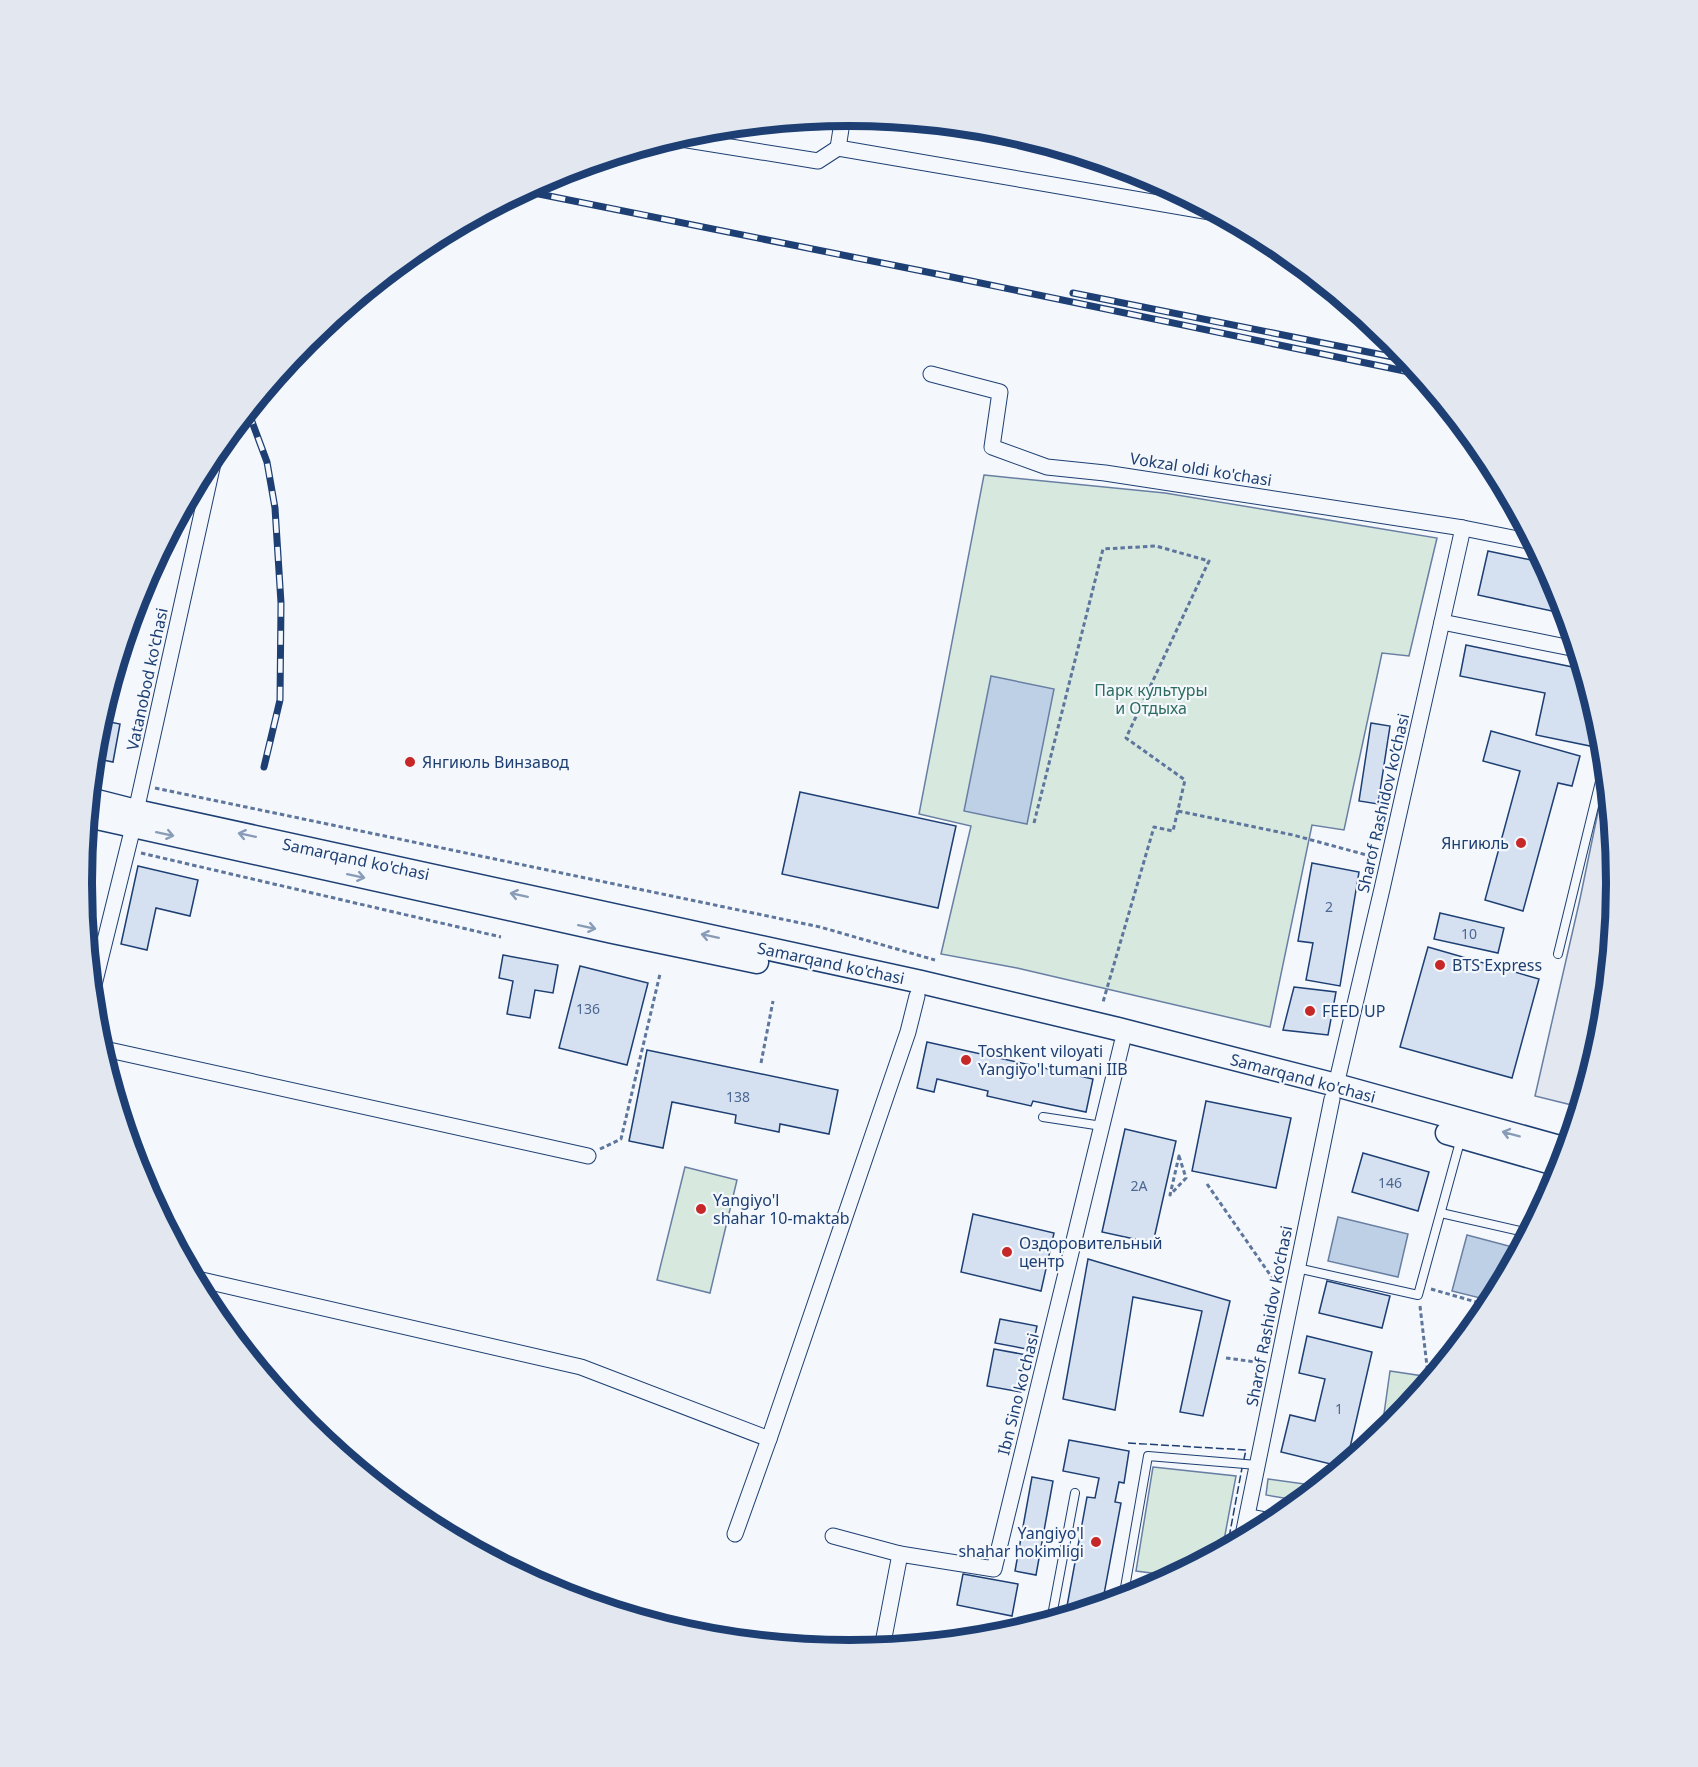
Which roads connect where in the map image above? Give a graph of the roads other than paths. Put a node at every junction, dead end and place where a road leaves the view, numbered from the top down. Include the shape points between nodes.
1 (841, 126) edge
2 (698, 142) edge
3 (838, 148) junction
4 (1194, 209) edge
5 (931, 374) dead end
6 (210, 478) edge
7 (1463, 528) junction
8 (1524, 540) edge
9 (1442, 622) junction
10 (1568, 647) edge
11 (1600, 783) edge
12 (96, 802) edge
13 (95, 816) edge
14 (135, 819) junction
15 (1558, 954) dead end
16 (97, 973) edge
17 (919, 989) junction
18 (1122, 1042) junction
19 (110, 1050) edge
20 (1334, 1092) junction
21 (1043, 1117) dead end
22 (1102, 1126) junction
23 (1461, 1137) junction
24 (1559, 1147) edge
25 (588, 1156) road end
26 (1553, 1163) edge
27 (1441, 1213) junction
28 (1521, 1231) edge
29 (1297, 1268) junction
30 (205, 1281) edge
31 (769, 1439) junction
32 (1257, 1466) junction
33 (1075, 1493) dead end
34 (1248, 1513) junction
35 (1265, 1516) edge
36 (1244, 1530) edge
37 (735, 1534) dead end
38 (834, 1536) dead end
39 (900, 1554) junction
40 (1125, 1588) edge
41 (1054, 1612) edge
42 (884, 1640) edge

1 - 3 street
2 - 3 street via 819,160
3 - 4 street
5 - 7 street, Vokzal oldi ko'chasi via 1000,392 992,447 1047,468 1105,473
6 - 14 street, Vatanobod ko'chasi
7 - 8 street, Vokzal oldi ko'chasi
7 - 9 street, Sharof Rashidov ko’chasi
9 - 10 street
9 - 20 street, Sharof Rashidov ko’chasi
11 - 15 lane
12 - 14 main road, Samarqand ko'chasi
13 - 14 main road, Samarqand ko'chasi
14 - 16 street, Vatanobod ko'chasi
14 - 17 main road, Samarqand ko'chasi via 613,932
17 - 18 main road, Samarqand ko'chasi
17 - 20 main road, Samarqand ko'chasi via 1118,1029
17 - 31 street via 904,1044
18 - 20 main road, Samarqand ko'chasi
18 - 22 street, Ibn Sino ko'chasi
19 - 25 street
20 - 23 main road, Samarqand ko'chasi
24 -> 20 main road, Samarqand ko'chasi
20 - 29 street, Sharof Rashidov ko’chasi
21 - 22 lane
22 - 39 street, Ibn Sino ko'chasi via 994,1569
23 - 26 main road, Samarqand ko'chasi
23 - 27 lane
27 - 28 lane
27 - 29 lane via 1420,1291
29 - 32 street, Sharof Rashidov ko’chasi
30 - 31 street via 581,1367
31 - 37 street
32 - 34 street, Sharof Rashidov ko’chasi
32 - 40 lane via 1148,1456
33 - 41 lane
34 - 35 lane
34 - 36 street, Sharof Rashidov ko’chasi
38 - 39 street
39 - 42 street

